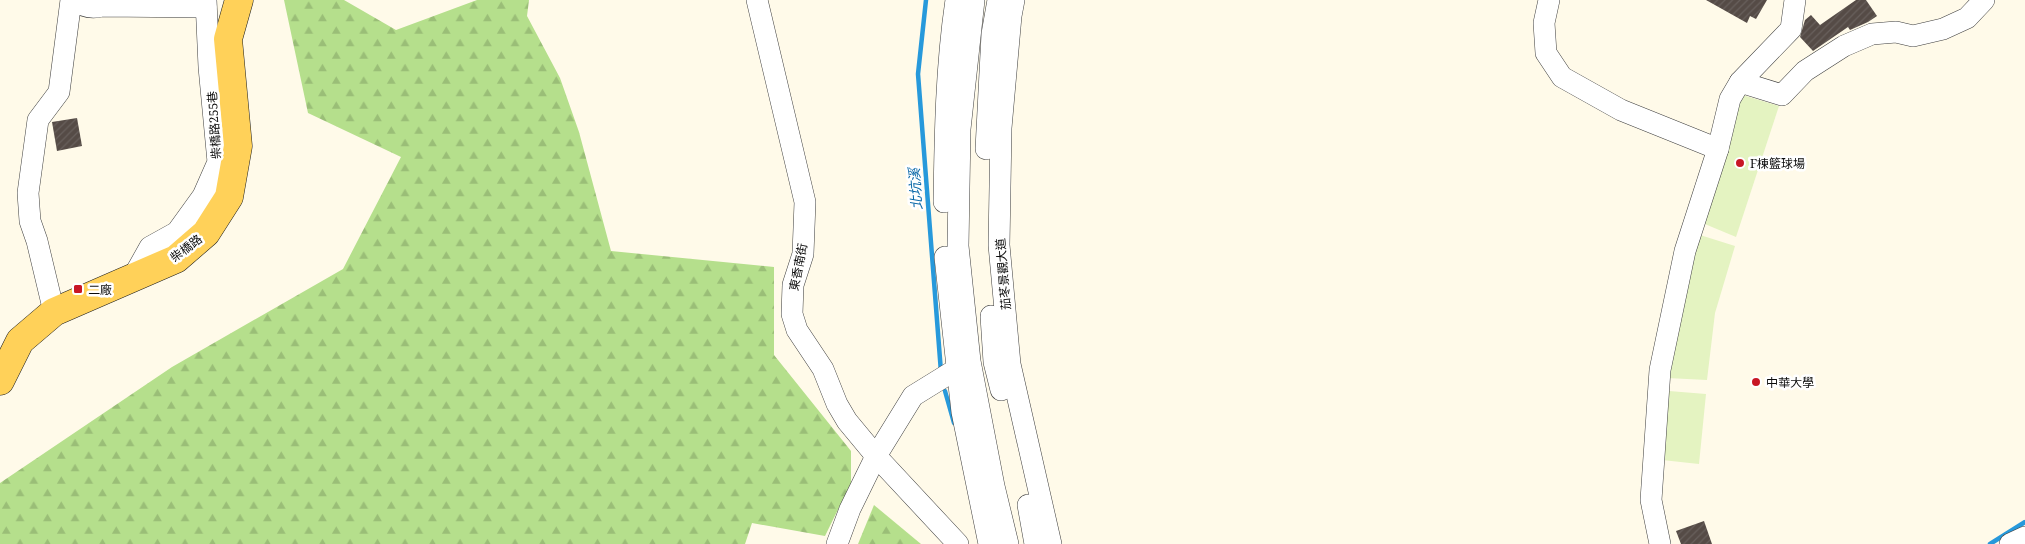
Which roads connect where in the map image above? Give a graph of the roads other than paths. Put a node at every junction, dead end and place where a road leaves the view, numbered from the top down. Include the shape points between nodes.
1 (72, 0) edge
2 (239, 0) edge
3 (758, 0) edge
4 (956, 0) edge
5 (974, 0) edge
6 (998, 0) edge
7 (1014, 0) edge
8 (1550, 0) edge
9 (1795, 0) edge
10 (1984, 0) edge
11 (110, 4) edge
12 (206, 4) edge
13 (1740, 82) junction
14 (962, 108) junction
15 (1718, 149) junction
16 (944, 191) junction
17 (132, 279) junction
18 (54, 312) junction
19 (1002, 363) junction
20 (964, 365) junction
21 (0, 381) edge
22 (876, 456) junction
23 (2025, 537) edge
24 (838, 544) edge
25 (958, 544) edge
26 (989, 544) edge
27 (1008, 544) edge
28 (1035, 544) edge
29 (1051, 544) edge
30 (1660, 544) edge
31 (2010, 544) edge

1 - 11 street via 94,8
1 - 18 street via 59,92 38,120 28,193 30,220
2 - 17 main road, 柴橋路 via 228,39 238,146 229,197 206,233 176,259
3 - 22 street, 東香南街 via 805,202 803,254 793,285 792,314 797,330 823,369 847,421
4 - 16 street via 945,130
5 - 14 street
6 - 19 street, 茄苳景觀大道 via 992,34 986,126 986,244
7 - 19 street, 茄苳景觀大道 via 1001,128
8 - 15 street via 1544,24 1546,53 1562,77 1621,110
9 - 13 street via 1791,29
10 - 13 street via 1967,18 1943,29 1913,36 1896,32 1872,34 1844,46 1805,71 1782,95
11 - 12 street
12 - 17 street, 柴橋路255巷 via 218,162 202,196 177,232 150,247
13 - 15 street via 1730,99
14 - 16 street
14 - 20 street via 958,246
15 - 30 street via 1685,251 1660,370 1651,500
16 - 20 street via 943,242
17 - 18 main road, 柴橋路
18 - 21 main road, 柴橋路 via 20,341
19 - 28 street, 茄苳景觀大道
19 - 29 street, 茄苳景觀大道
20 - 22 street via 913,396
20 - 26 street via 962,412
20 - 27 street
22 - 24 street via 850,509
22 - 25 street, 東香南街
23 - 31 street

